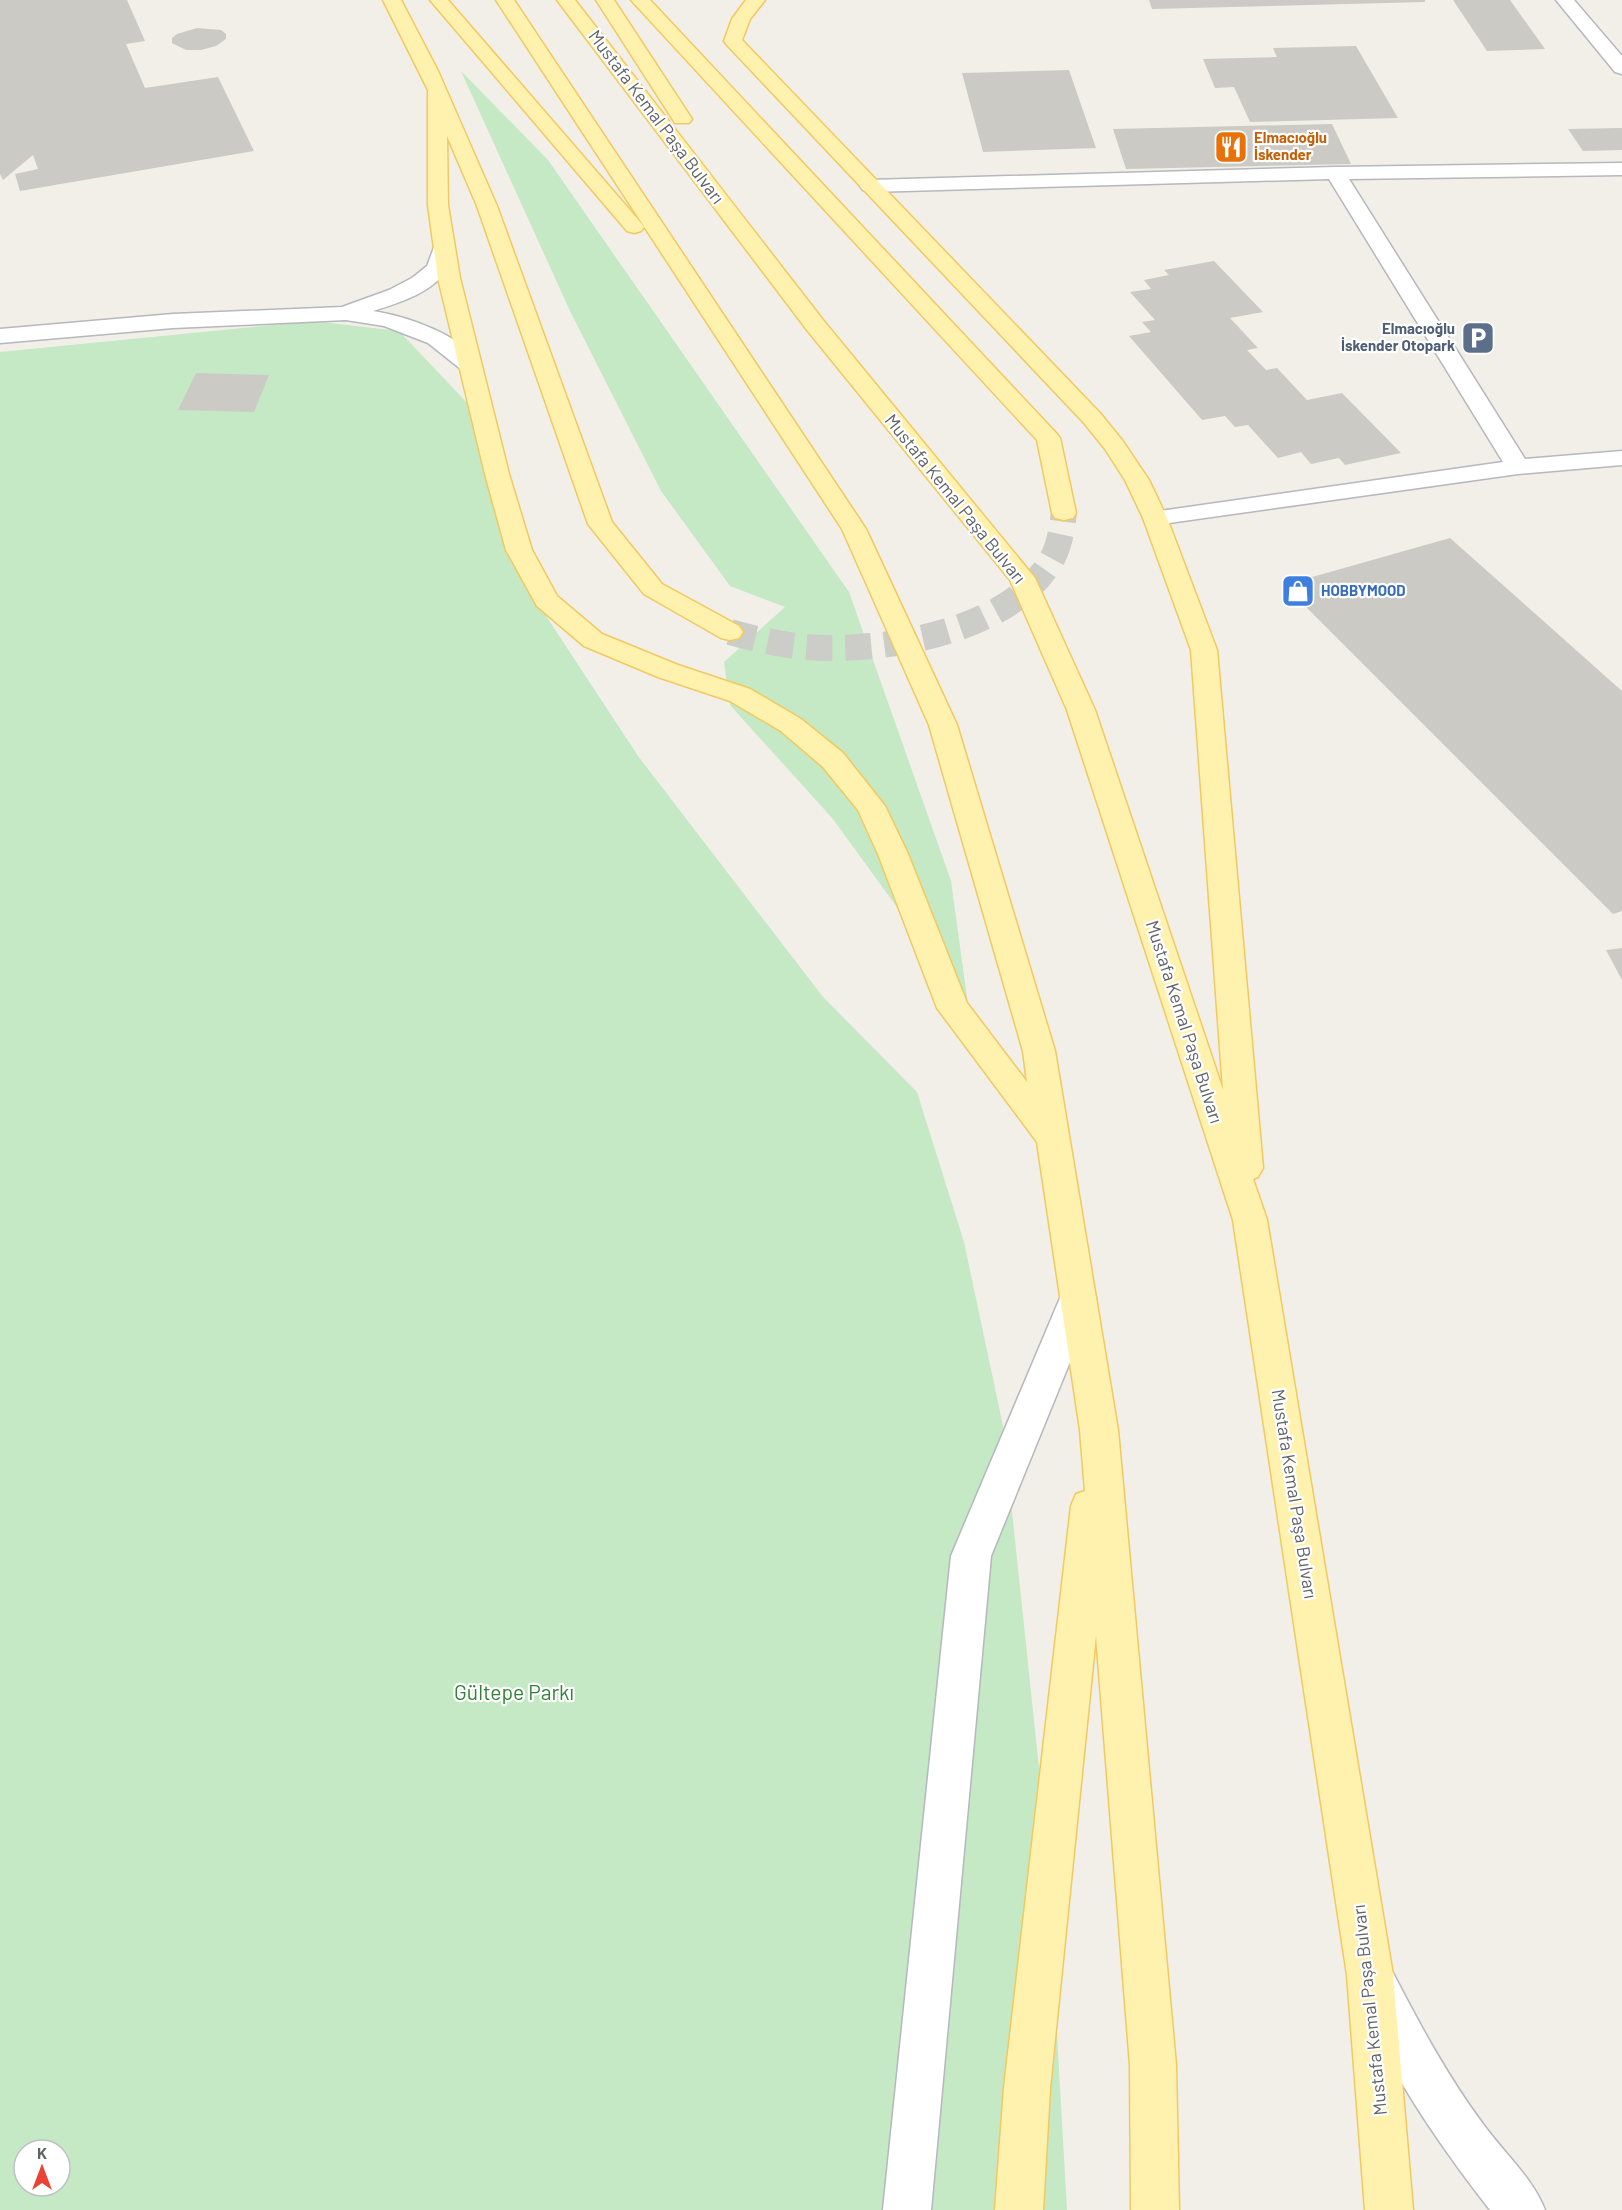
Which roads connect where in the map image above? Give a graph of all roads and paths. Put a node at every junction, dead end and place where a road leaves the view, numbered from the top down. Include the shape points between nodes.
1 (392, 0) edge
2 (505, 0) edge
3 (566, 0) edge
4 (605, 0) edge
5 (640, 0) edge
6 (756, 0) edge
7 (1565, 0) edge
8 (432, 4) edge
9 (674, 8) dead end
10 (429, 36) dead end
11 (674, 37) junction
12 (1622, 68) edge
13 (433, 81) junction
14 (1622, 169) edge
15 (1335, 173) junction
16 (870, 186) junction
17 (443, 246) junction
18 (346, 313) junction
19 (815, 325) junction
20 (726, 333) junction
21 (0, 336) edge
22 (471, 365) junction
23 (1622, 458) edge
24 (1518, 466) junction
25 (1064, 513) tunnel mouth
26 (1155, 518) junction
27 (730, 632) tunnel mouth
28 (1053, 1138) junction
29 (1250, 1220) junction
30 (1078, 1298) junction
31 (1099, 1430) junction
32 (1370, 1975) junction
33 (907, 2210) edge
34 (1020, 2210) edge
35 (1155, 2210) edge
36 (1389, 2210) edge
37 (1521, 2210) edge

1 - 13 main road
2 - 20 main road
3 - 19 main road, Mustafa Kemal Paşa Bulvarı
4 - 19 main road
5 - 11 main road
6 - 16 main road via 743,14 733,42
7 - 12 street
8 - 20 main road
9 - 11 main road
10 - 13 main road
11 - 25 main road via 1048,438
13 - 17 main road
13 - 27 main road via 487,206 600,524 653,589
14 - 15 street
15 - 16 street
15 - 24 street
16 - 26 main road via 1100,427 1137,480
17 - 18 street via 436,269 411,288
17 - 22 main road
18 - 21 street via 173,321
18 - 22 street via 389,320 436,338
19 - 29 main road, Mustafa Kemal Paşa Bulvarı via 1022,578 1081,710
20 - 28 main road via 854,529 943,725 1039,1051
22 - 28 main road via 519,550 546,600 593,640 740,696 791,725 833,760 871,806 953,1008
23 - 24 street
24 - 26 street
26 - 29 main road via 1204,650
28 - 30 main road
29 - 32 main road, Mustafa Kemal Paşa Bulvarı
30 - 31 main road
30 - 33 street via 971,1556
31 - 34 main road via 1027,2088
31 - 35 main road via 1153,2065
32 - 36 main road, Mustafa Kemal Paşa Bulvarı
32 - 37 street via 1412,2058 1460,2132

